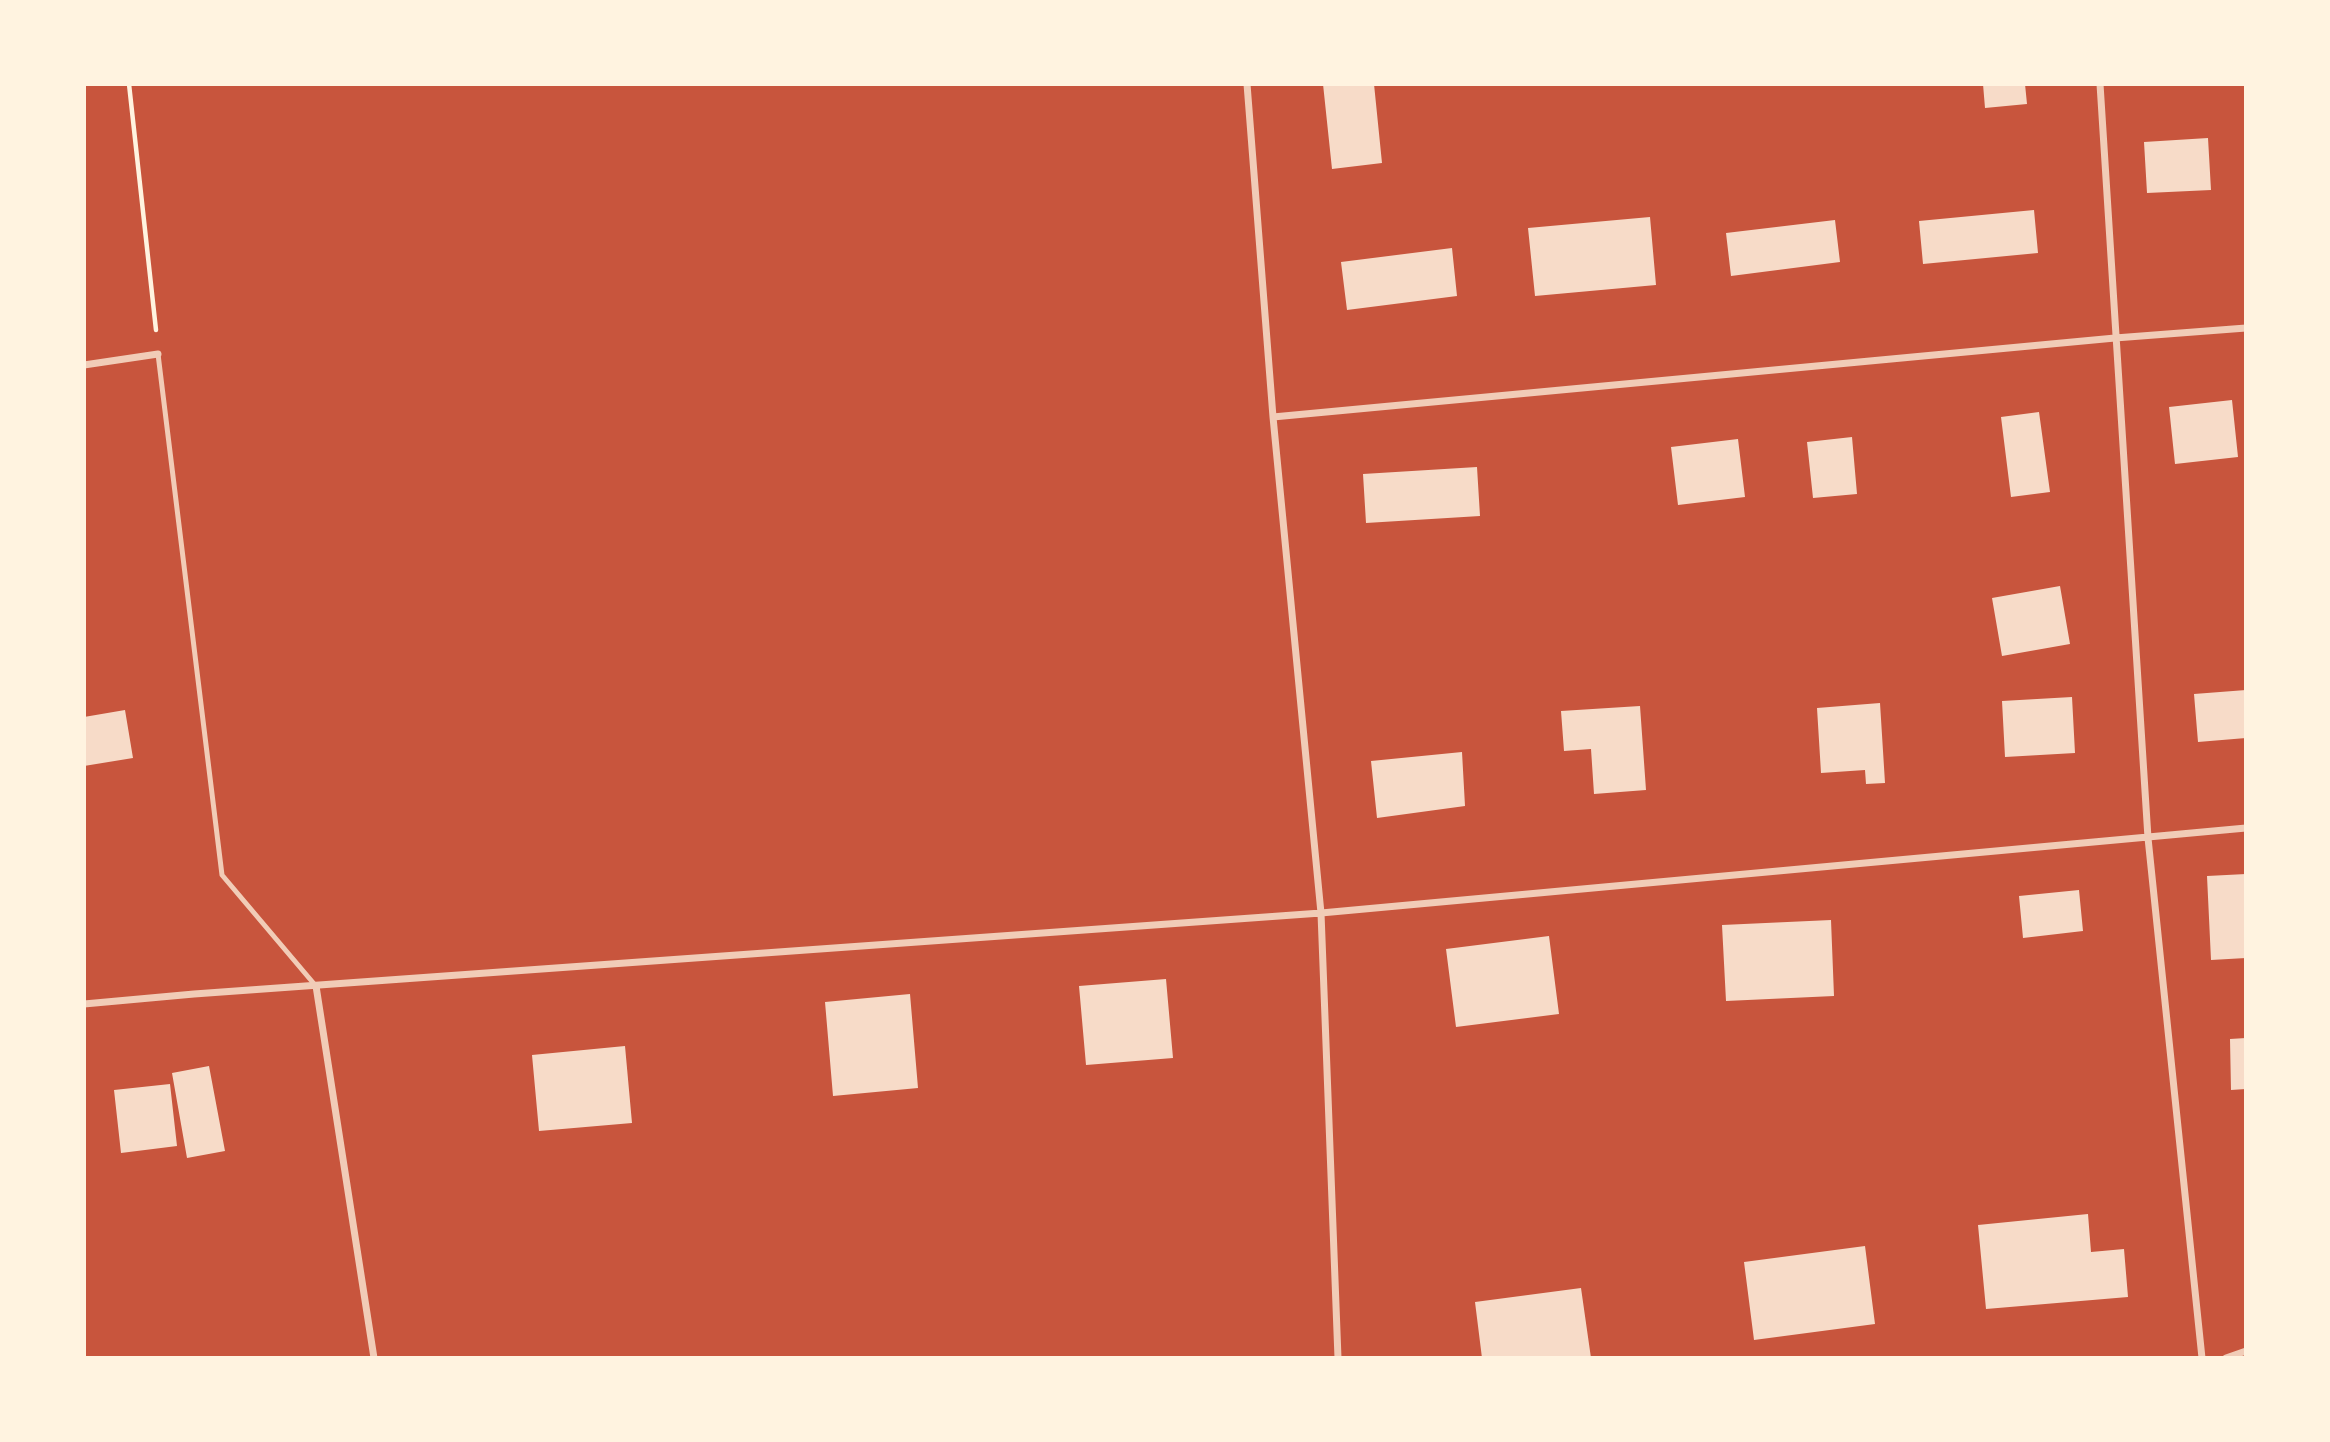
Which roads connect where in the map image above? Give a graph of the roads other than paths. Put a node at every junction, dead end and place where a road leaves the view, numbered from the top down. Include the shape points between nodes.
1 (1247, 84) edge
2 (2100, 84) edge
3 (2246, 328) edge
4 (2115, 338) junction
5 (158, 354) joint
6 (84, 365) edge
7 (1273, 417) junction
8 (2246, 828) edge
9 (2148, 838) junction
10 (1321, 913) junction
11 (316, 986) junction
12 (84, 1004) edge
13 (2246, 1351) edge
14 (374, 1358) edge
15 (1338, 1358) edge
16 (2202, 1358) edge
17 (2226, 1358) edge

1 - 7 street
2 - 4 street
3 - 4 street
4 - 7 street
4 - 9 street
5 - 6 street
5 - 11 lane via 222,874
7 - 10 street
8 - 9 street
9 - 10 street
9 - 16 street
10 - 11 street
10 - 15 street
11 - 12 street
11 - 14 street
13 - 17 street

